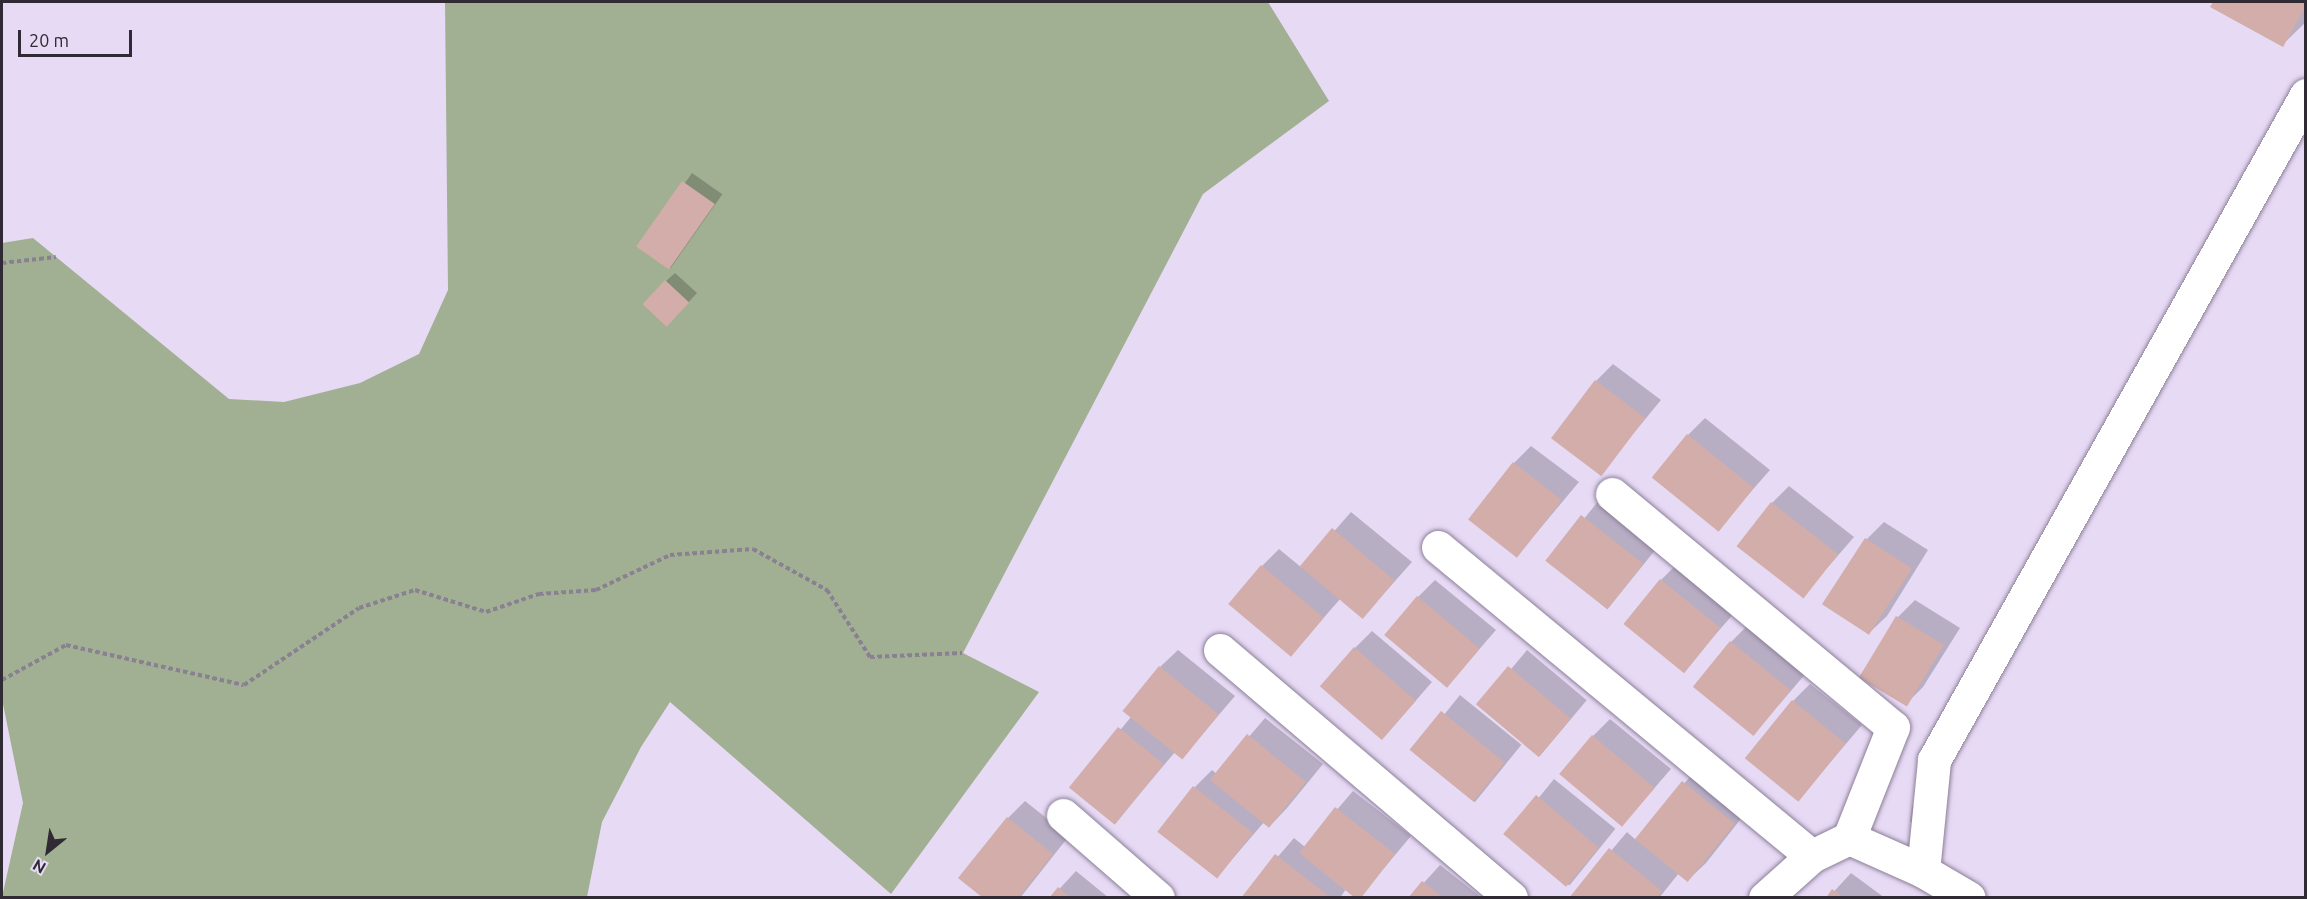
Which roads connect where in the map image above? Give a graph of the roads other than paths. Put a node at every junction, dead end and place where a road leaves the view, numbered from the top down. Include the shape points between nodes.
1 (2306, 95) edge
2 (1612, 495) dead end
3 (1438, 547) dead end
4 (1220, 650) dead end
5 (1063, 815) dead end
6 (1849, 838) junction
7 (1812, 856) junction
8 (1923, 871) junction
9 (1158, 897) edge
10 (1511, 897) edge
11 (1765, 897) edge
12 (1969, 897) edge

1 - 8 street via 1934,760
2 - 6 street via 1893,727
3 - 7 street
4 - 10 street
5 - 9 street
6 - 7 street
6 - 8 street
7 - 11 street
8 - 12 street

